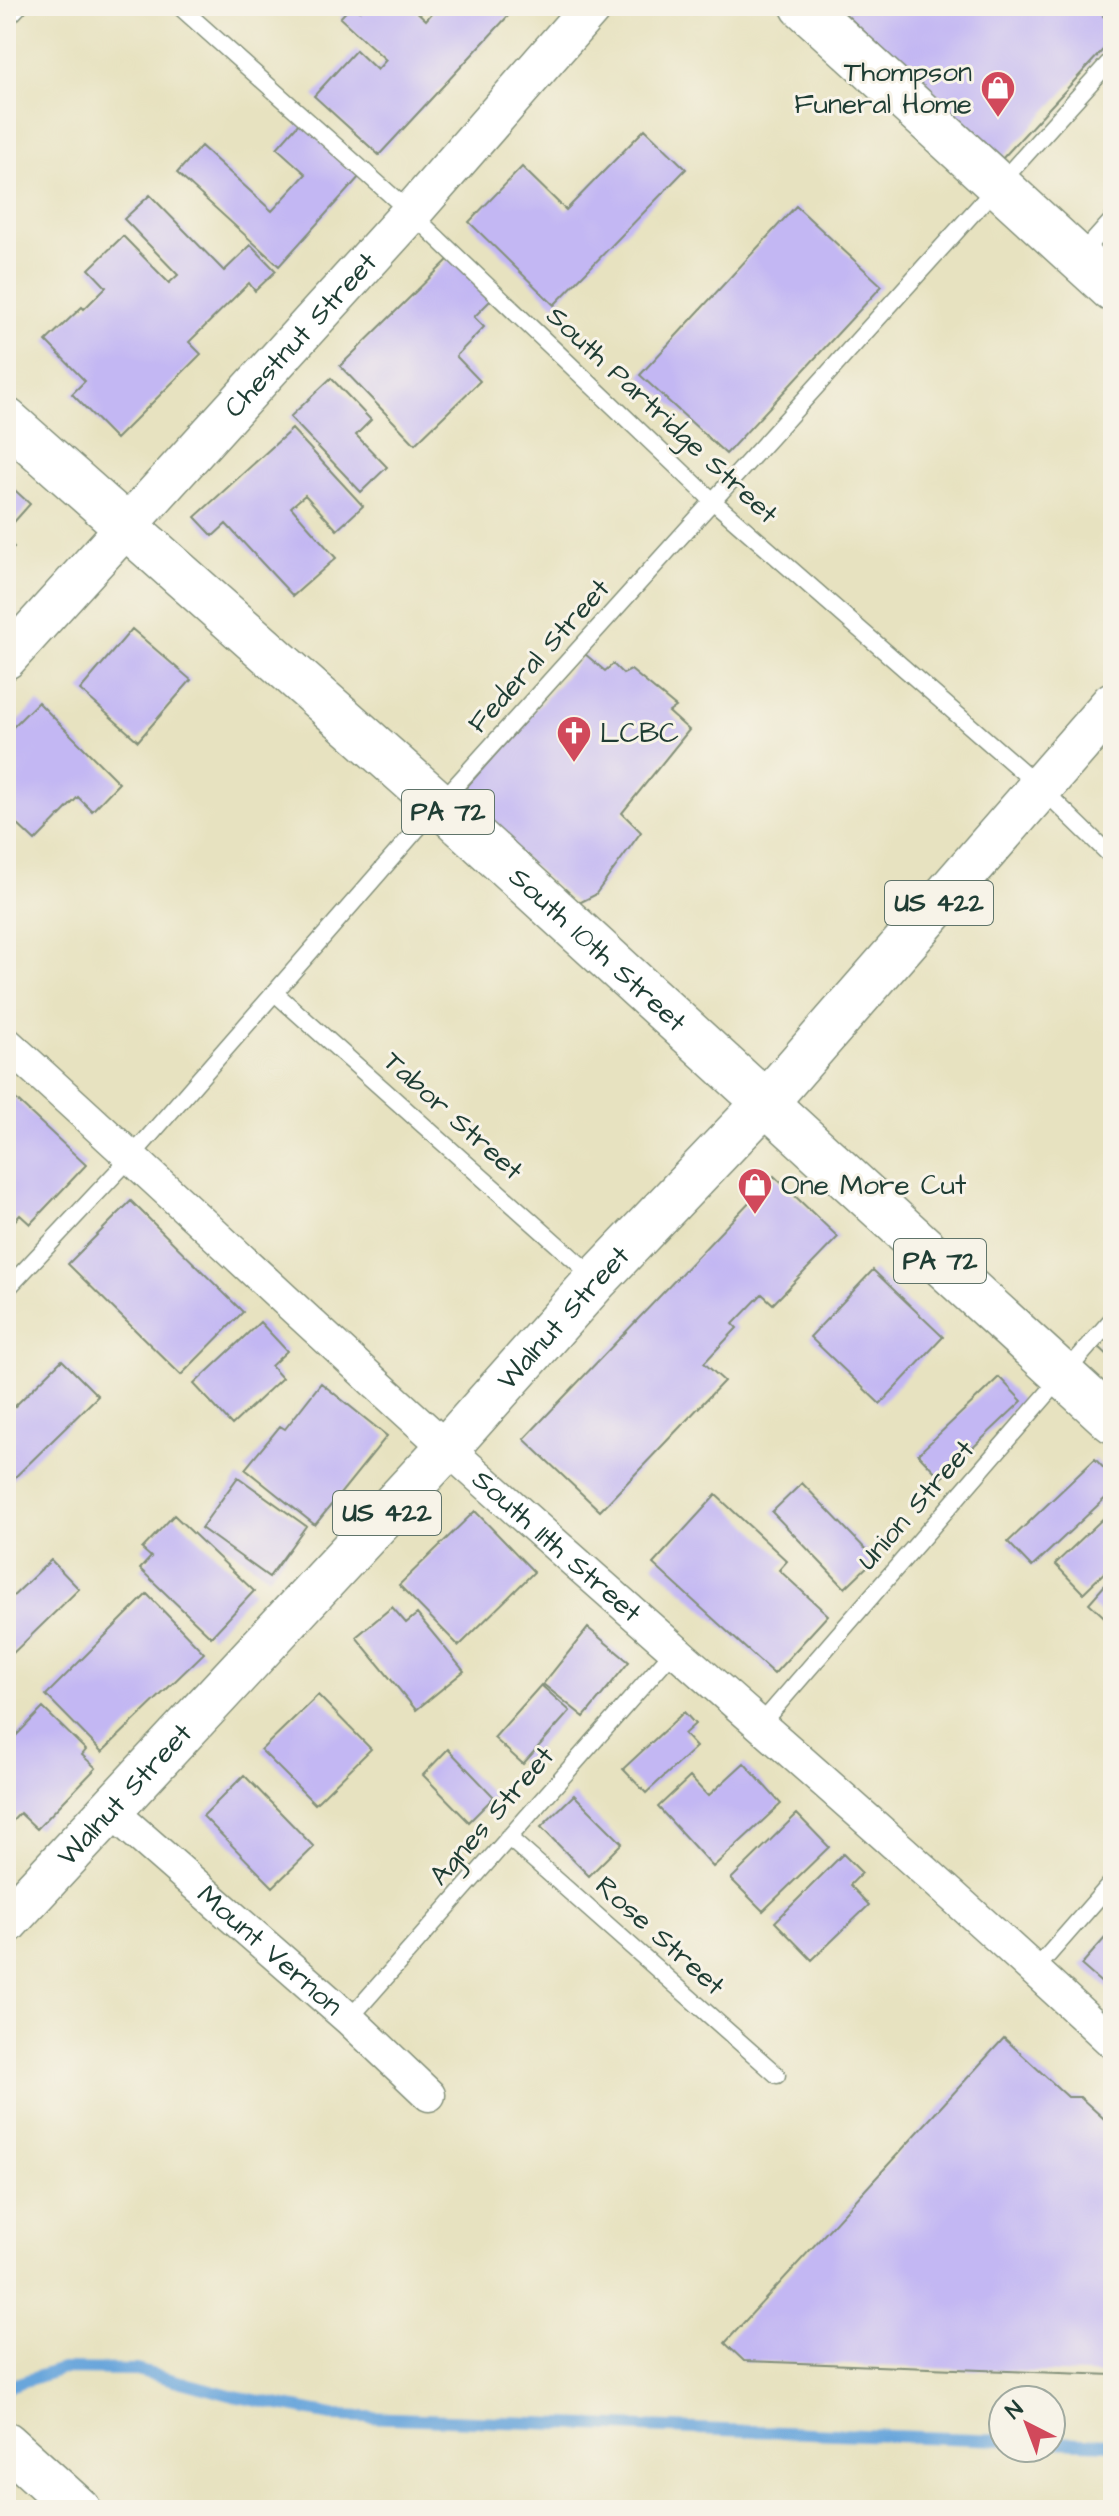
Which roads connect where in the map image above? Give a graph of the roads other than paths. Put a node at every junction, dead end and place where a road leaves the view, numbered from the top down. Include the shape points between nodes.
1 (19, 6) edge
2 (179, 6) edge
3 (592, 6) edge
4 (803, 6) edge
5 (6, 20) edge
6 (1113, 58) edge
7 (997, 184) junction
8 (411, 213) junction
9 (1113, 219) edge
10 (1078, 258) junction
11 (1113, 290) edge
12 (6, 420) edge
13 (714, 502) junction
14 (127, 528) junction
15 (6, 659) edge
16 (1113, 704) edge
17 (1040, 787) junction
18 (439, 804) junction
19 (1113, 858) edge
20 (275, 993) junction
21 (6, 1043) edge
22 (766, 1102) junction
23 (132, 1156) junction
24 (597, 1279) junction
25 (6, 1290) edge
26 (1113, 1318) edge
27 (1064, 1375) junction
28 (1113, 1421) edge
29 (447, 1448) junction
30 (676, 1648) junction
31 (759, 1726) junction
32 (109, 1809) junction
33 (508, 1837) junction
34 (1113, 1881) edge
35 (14, 1908) edge
36 (1035, 1970) junction
37 (349, 2019) junction
38 (1113, 2043) edge
39 (777, 2075) dead end
40 (429, 2095) dead end
41 (6, 2444) edge
42 (79, 2510) edge

1 - 5 lane
2 - 8 lane, South Partridge Street
3 - 8 street, Chestnut Street
4 - 7 main road
6 - 7 lane, Federal Street
7 - 10 main road
7 - 13 lane, Federal Street
8 - 13 lane, South Partridge Street
8 - 14 street, Chestnut Street
9 - 10 lane
10 - 11 main road
12 - 14 main road, South 10th Street / PA 72
13 - 17 lane, South Partridge Street
13 - 18 lane, Federal Street
14 - 15 street, Chestnut Street
14 - 18 main road, South 10th Street / PA 72
16 - 17 main road, Walnut Street / US 422
17 - 19 lane, South Partridge Street
17 - 22 main road, Walnut Street / US 422
18 - 20 lane, Federal Street
18 - 22 main road, South 10th Street / PA 72
20 - 23 lane, Federal Street
20 - 24 lane, Tabor Street
21 - 23 street, South 11th Street
22 - 24 main road, Walnut Street / US 422
22 - 27 main road, South 10th Street / PA 72
23 - 25 lane, Federal Street
23 - 29 street, South 11th Street
24 - 29 main road, Walnut Street / US 422
26 - 27 lane, Union Street
27 - 28 main road, South 10th Street / PA 72
27 - 31 lane, Union Street
29 - 30 street, South 11th Street
29 - 32 main road, Walnut Street / US 422
30 - 31 street, South 11th Street
30 - 33 lane, Agnes Street
31 - 36 street, South 11th Street
32 - 35 main road, Walnut Street / US 422
32 - 37 street, Mount Vernon
33 - 37 lane, Agnes Street
33 - 39 lane, Rose Street
34 - 36 lane
36 - 38 street, South 11th Street
37 - 40 street, Mount Vernon
41 - 42 main road

